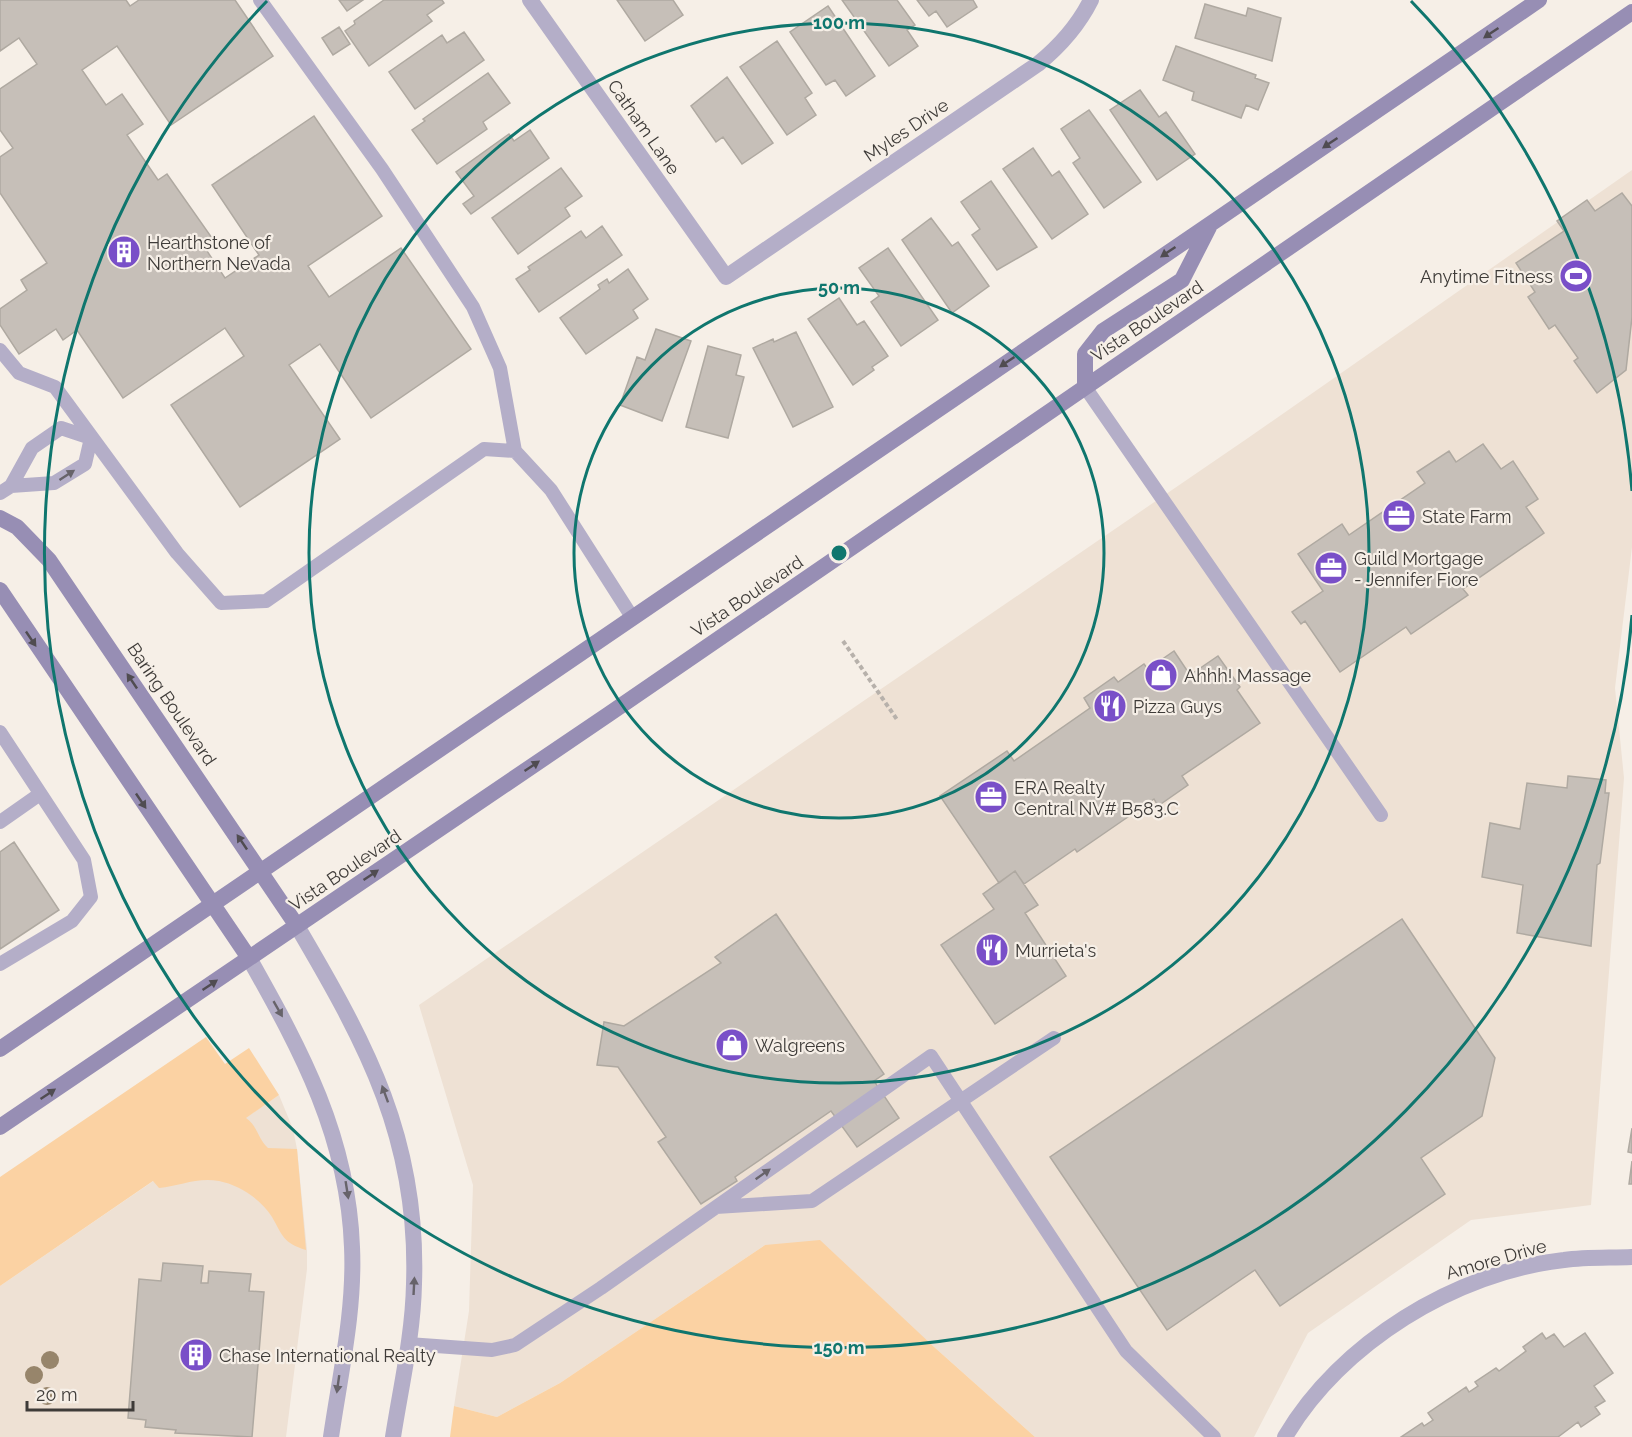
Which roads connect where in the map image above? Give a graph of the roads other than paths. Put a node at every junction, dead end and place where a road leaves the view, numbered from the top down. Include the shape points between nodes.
1 (260, 0) edge
2 (530, 0) edge
3 (1091, 0) edge
4 (1539, 0) edge
5 (1632, 12) edge
6 (1210, 224) junction
7 (726, 277) joint
8 (0, 350) edge
9 (1086, 387) junction
10 (91, 438) junction
11 (515, 451) junction
12 (5, 489) edge
13 (0, 518) edge
14 (0, 590) edge
15 (632, 617) junction
16 (0, 732) edge
17 (40, 794) junction
18 (1381, 815) dead end
19 (0, 822) edge
20 (261, 871) junction
21 (212, 904) junction
22 (297, 926) junction
23 (249, 958) junction
24 (0, 964) edge
25 (1054, 1038) dead end
26 (0, 1049) edge
27 (961, 1100) junction
28 (0, 1127) edge
29 (715, 1207) junction
30 (1632, 1257) edge
31 (408, 1344) junction
32 (331, 1437) edge
33 (393, 1437) edge
34 (1214, 1437) edge
35 (1285, 1437) edge

1 - 11 lane via 382,169 473,307 500,368
2 - 7 street, Catham Lane
3 - 7 street, Myles Drive via 1082,18 1038,64
4 -> 6 main road
5 - 9 main road, Vista Boulevard
6 - 9 main road via 1182,279 1103,331 1085,354
6 -> 15 main road
8 - 10 lane via 19,373 55,387
9 - 18 lane
22 -> 9 main road, Vista Boulevard
10 - 11 lane via 177,553 221,603 266,601 484,449
12 -> 10 lane via 54,483 85,464
10 - 12 lane via 61,428 32,448
11 - 15 lane via 551,490
20 -> 13 main road, Baring Boulevard via 49,560 17,527
14 -> 21 main road
15 - 20 main road
16 - 17 lane
17 - 19 lane
17 - 24 lane via 84,860 91,897 72,921
20 - 21 main road
20 - 22 main road, Baring Boulevard
21 - 23 main road
21 - 26 main road
22 - 23 main road, Vista Boulevard
31 -> 22 street via 414,1247 406,1176 390,1109 363,1041
28 -> 23 main road, Vista Boulevard
23 -> 32 street via 319,1091 345,1180 352,1249 350,1295
25 - 27 lane
27 - 29 lane via 812,1201
29 -> 27 lane via 931,1056
27 - 34 lane via 1126,1351
29 - 31 lane via 515,1344 492,1350
30 - 35 street, Amore Drive via 1563,1260 1511,1271 1447,1293 1386,1330 1325,1383
31 - 33 street

